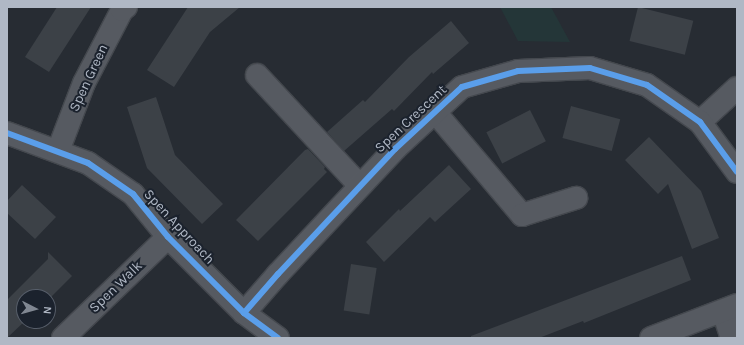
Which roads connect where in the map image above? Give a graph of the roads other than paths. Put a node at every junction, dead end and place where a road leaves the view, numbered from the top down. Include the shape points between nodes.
1 (126, 7) edge
2 (257, 75) dead end
3 (737, 88) edge
4 (435, 112) junction
5 (700, 122) junction
6 (7, 133) edge
7 (58, 151) junction
8 (737, 172) edge
9 (360, 186) junction
10 (576, 198) dead end
11 (168, 236) junction
12 (730, 308) edge
13 (244, 313) junction
14 (63, 338) edge
15 (278, 338) edge
16 (652, 338) edge
17 (732, 338) edge

1 - 7 street, Spen Green via 122,10 84,83
2 - 9 street
3 - 5 street
4 - 5 street, Spen Crescent via 462,87 518,71 590,68 647,85
4 - 9 street, Spen Crescent
4 - 10 street via 522,215
5 - 8 street, Spen Crescent
6 - 7 street, Spen Approach
7 - 11 street, Spen Approach via 88,163 133,194
9 - 13 street, Spen Crescent
11 - 13 street, Spen Approach
11 - 14 street, Spen Walk
12 - 16 street
12 - 17 street
13 - 15 street, Spen Approach

